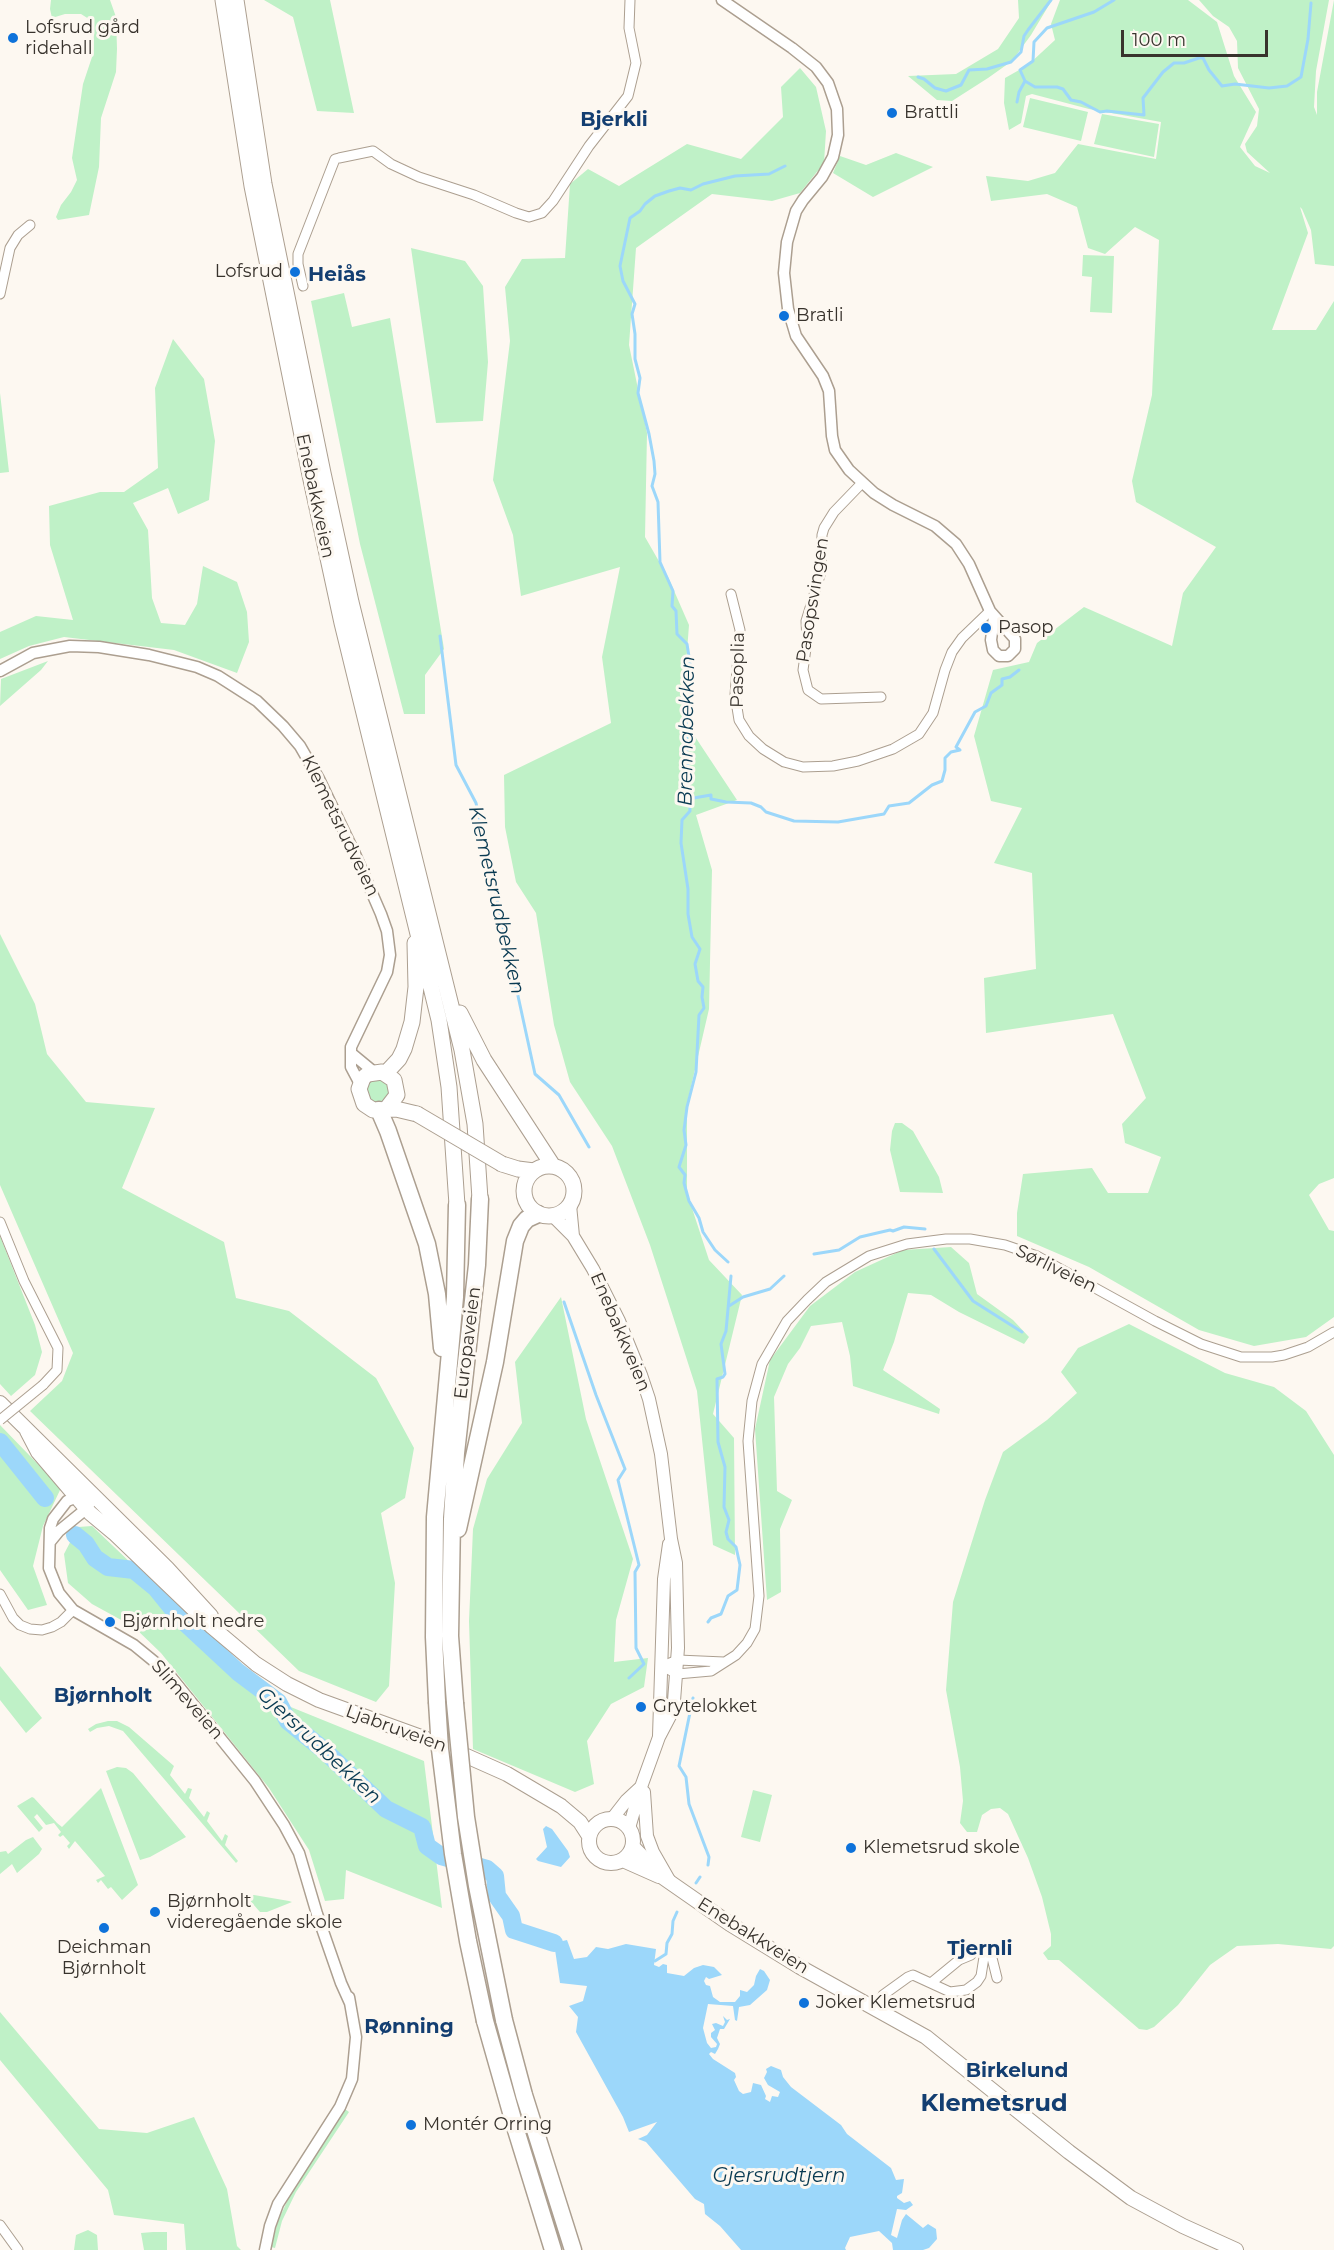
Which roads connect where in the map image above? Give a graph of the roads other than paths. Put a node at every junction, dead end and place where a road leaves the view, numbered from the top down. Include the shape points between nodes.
1 (223, 0) edge
2 (236, 0) edge
3 (630, 0) edge
4 (722, 0) edge
5 (253, 158) junction
6 (258, 185) junction
7 (30, 225) dead end
8 (303, 286) dead end
9 (0, 294) edge
10 (862, 483) junction
11 (730, 594) dead end
12 (992, 614) joint
13 (0, 670) edge
14 (881, 697) dead end
15 (414, 914) junction
16 (439, 986) junction
17 (351, 1053) junction
18 (380, 1073) junction
19 (360, 1084) junction
20 (397, 1090) junction
21 (383, 1109) junction
22 (415, 1113) junction
23 (503, 1164) junction
24 (553, 1166) junction
25 (534, 1171) junction
26 (524, 1190) junction
27 (480, 1199) joint
28 (457, 1205) joint
29 (570, 1205) junction
30 (545, 1215) junction
31 (0, 1222) edge
32 (573, 1236) junction
33 (1334, 1332) edge
34 (446, 1396) junction
35 (0, 1403) edge
36 (0, 1420) edge
37 (27, 1431) junction
38 (92, 1494) junction
39 (76, 1497) junction
40 (86, 1509) junction
41 (671, 1539) junction
42 (50, 1542) junction
43 (450, 1558) junction
44 (0, 1594) edge
45 (73, 1610) junction
46 (235, 1645) junction
47 (678, 1660) junction
48 (724, 1662) junction
49 (663, 1666) junction
50 (677, 1674) junction
51 (658, 1737) junction
52 (642, 1783) junction
53 (561, 1806) junction
54 (606, 1820) junction
55 (629, 1828) junction
56 (590, 1836) junction
57 (633, 1847) junction
58 (623, 1860) junction
59 (666, 1880) junction
60 (971, 1955) dead end
61 (997, 1978) dead end
62 (932, 1983) junction
63 (883, 1995) dead end
64 (0, 2225) edge
65 (18, 2250) edge
66 (265, 2250) edge
67 (553, 2250) edge
68 (573, 2250) edge
69 (1236, 2250) edge

1 - 5 highway, Enebakkveien
2 - 5 highway, Enebakkveien
3 - 8 street via 629,28 636,63 628,96 542,213 530,217 516,213 419,177 373,151 335,159 298,254
4 - 10 street via 809,61 825,78 835,102 839,128 836,149 827,170 796,211 787,242 784,282 796,336 827,386 835,450
5 - 6 highway, Enebakkveien
6 - 15 highway, Enebakkveien via 324,544
6 - 16 highway, Enebakkveien
7 - 9 street via 10,248
10 - 12 street via 951,537 965,556
10 - 14 street, Pasopsvingen via 824,528 821,572 806,621 803,670 808,690 821,699
11 - 12 street, Pasoplia via 740,630 735,695 739,720 764,749 784,762 803,767 858,761 893,749 919,734 933,713 952,651
13 - 17 street, Klemetsrudveien via 33,653 70,646 149,655 218,676 257,701 283,726 319,779 387,931 387,972
15 - 16 highway, Enebakkveien
15 - 18 highway via 416,987 412,1022 399,1059
16 - 24 highway
16 - 27 highway, Europaveien via 473,1105
16 - 28 highway, Europaveien
17 - 18 street
17 - 19 street via 351,1067
18 - 19 highway via 363,1078
18 - 20 highway via 394,1080
19 - 21 highway via 361,1100 368,1108
20 - 21 highway via 395,1100
20 - 22 highway
21 - 22 highway
21 - 34 highway via 434,1271
22 - 23 highway, bridge
23 - 25 highway
23 - 26 highway
24 - 25 highway
24 - 29 highway via 565,1171 572,1181 574,1194
25 - 26 highway
26 - 30 highway via 528,1206
27 - 43 highway, Europaveien
28 - 34 highway, Europaveien via 455,1297
29 - 30 highway via 564,1212
29 - 32 main road, Enebakkveien
30 - 32 main road, Enebakkveien
30 - 43 highway via 527,1219 515,1241 495,1362
31 - 36 street, bridge via 58,1348 59,1359 57,1370 43,1385
32 - 41 main road, Enebakkveien via 608,1297 646,1391 661,1454
33 - 48 street, Sørliveien via 1284,1355 1241,1357 1201,1344 1037,1256 1005,1245 946,1239 907,1244 869,1256 826,1282 794,1314 758,1375 748,1441 759,1604 755,1629 747,1643
34 - 67 highway, Europaveien, bridge via 435,1526 434,1637 453,1854 485,2021
35 - 37 main road, Ljabruveien
37 - 38 main road, Ljabruveien
37 - 39 main road, Ljabruveien via 38,1452
38 - 39 street
38 - 40 street
38 - 46 main road, Ljabruveien via 189,1591
39 - 40 main road, Ljabruveien
39 - 42 street, Slimeveien via 67,1501 53,1519
40 - 42 street
40 - 46 main road, Ljabruveien
41 - 47 main road, Enebakkveien via 677,1581
41 - 49 main road, Enebakkveien via 664,1579
42 - 45 street, Slimeveien via 51,1575 58,1593
43 - 68 highway, Europaveien, bridge via 455,1703 477,1886 504,2020
44 - 45 street via 13,1618 30,1629 52,1627
45 - 66 street, Slimeveien via 155,1661 255,1781 298,1853 350,2003 356,2037 349,2086 333,2119 278,2204
46 - 53 main road, Ljabruveien via 273,1676 309,1696 468,1756
47 - 48 street
47 - 49 street
47 - 50 main road, Enebakkveien
48 - 50 street, Sørliveien via 711,1671
49 - 50 street
49 - 51 main road, Enebakkveien
50 - 51 main road, Enebakkveien via 670,1716
51 - 52 main road, Enebakkveien
52 - 54 main road, Enebakkveien
52 - 55 main road, Enebakkveien
52 - 59 main road via 647,1836
53 - 54 main road, Ljabruveien
53 - 56 main road, Ljabruveien
54 - 55 main road via 622,1822
54 - 56 main road, Enebakkveien
55 - 57 main road, Enebakkveien
56 - 58 main road, Enebakkveien via 591,1853 601,1862
57 - 58 main road
57 - 59 main road, Enebakkveien
58 - 59 main road, Enebakkveien
59 - 69 main road, Enebakkveien via 800,1967 926,2037 1131,2198
60 - 62 street
61 - 62 street via 988,1952 981,1976 971,1988 950,1992
62 - 63 street via 911,1976
64 - 65 street

